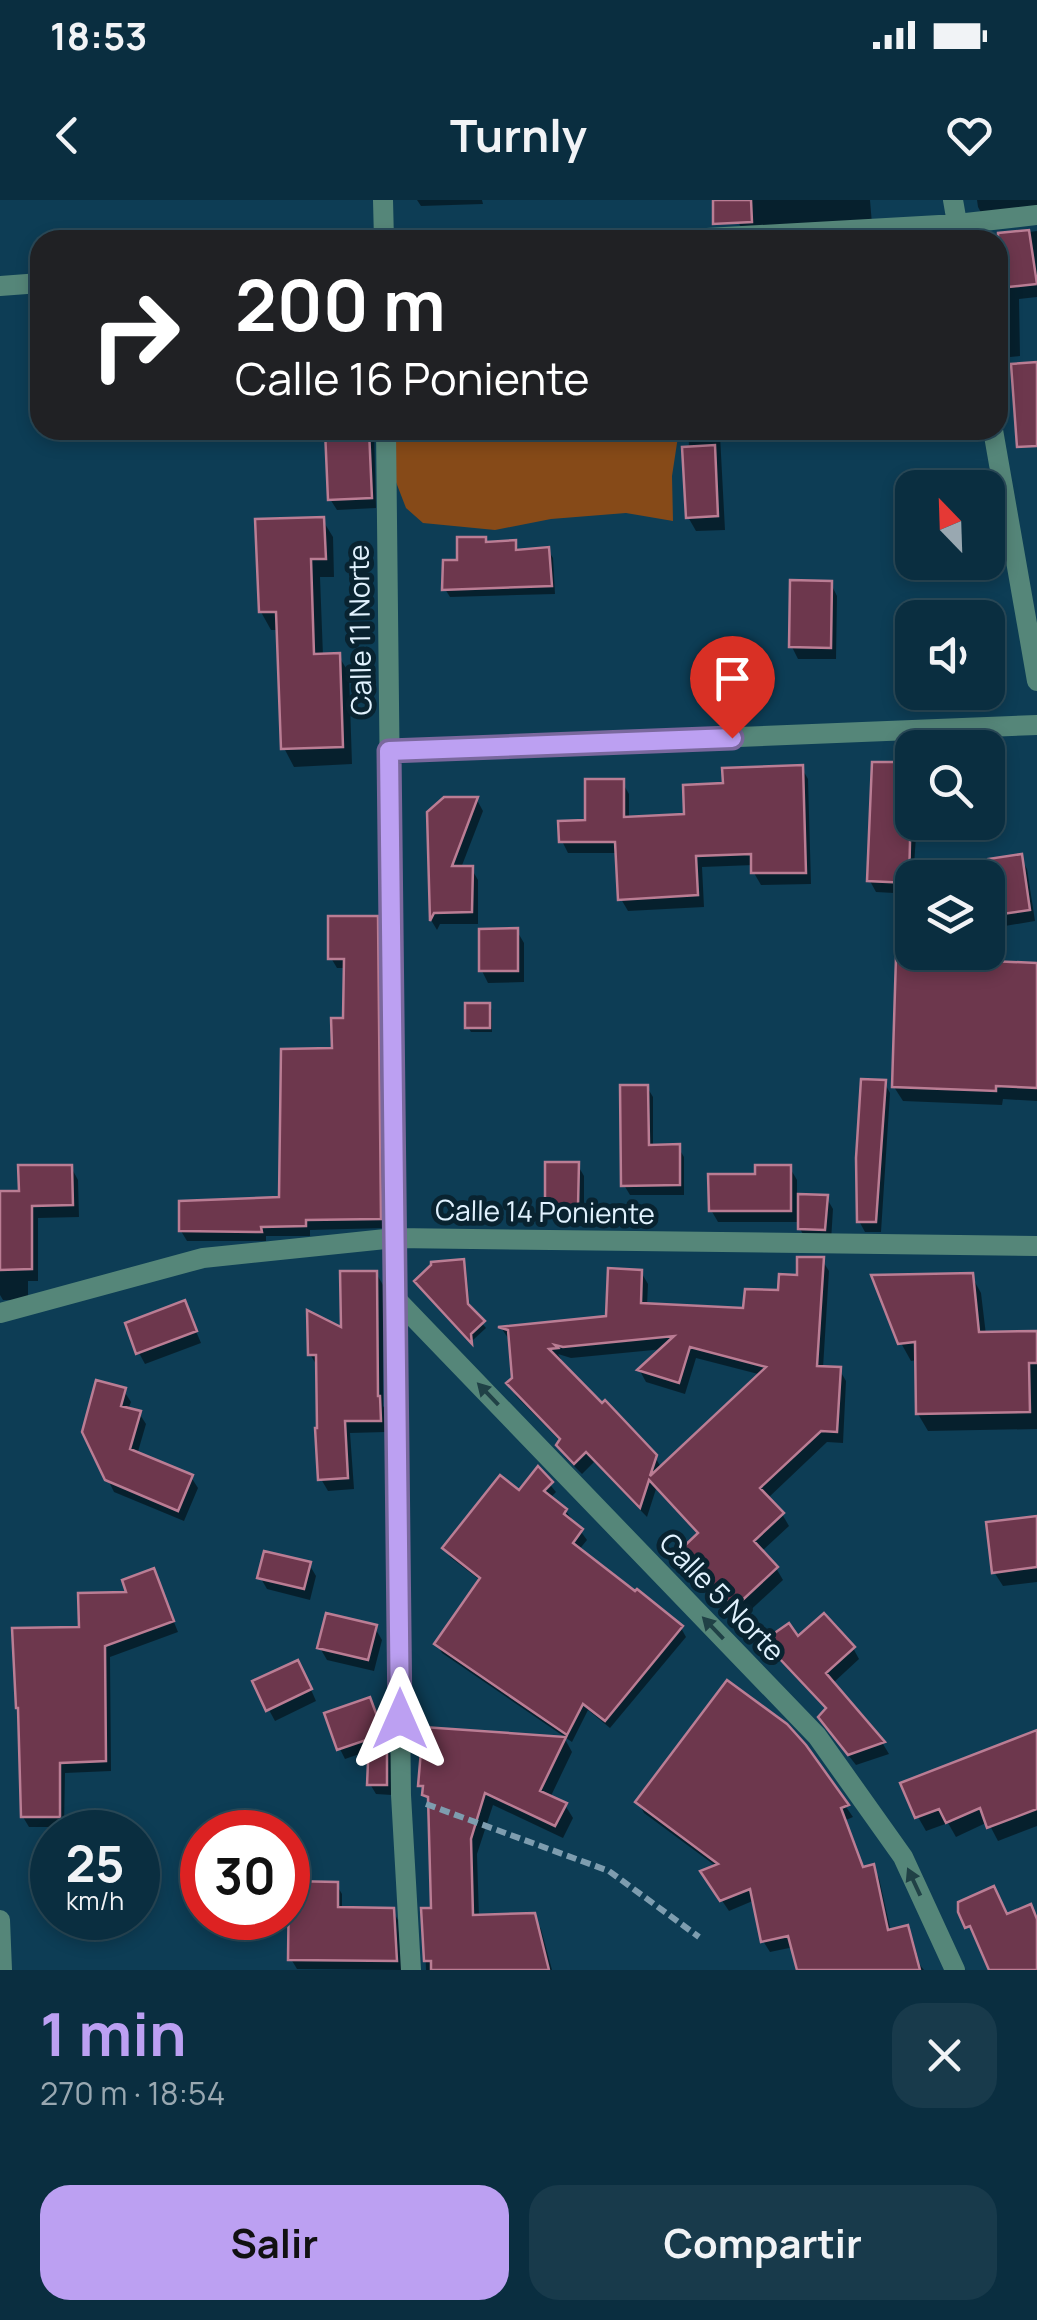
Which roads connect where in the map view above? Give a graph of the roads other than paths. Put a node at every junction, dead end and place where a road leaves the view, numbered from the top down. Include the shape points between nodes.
1 (383, 200) edge
2 (953, 200) edge
3 (1037, 216) edge
4 (384, 230) edge
5 (958, 230) edge
6 (968, 230) edge
7 (30, 283) edge
8 (0, 286) edge
9 (386, 440) edge
10 (995, 440) edge
11 (1037, 681) edge
12 (1037, 725) edge
13 (389, 751) junction
14 (396, 1238) junction
15 (1037, 1246) edge
16 (397, 1300) junction
17 (0, 1313) edge
18 (0, 1920) edge
19 (2, 1970) edge
20 (412, 1970) edge
21 (956, 1970) edge

1 - 4 street
2 - 5 street
3 - 6 street
7 - 8 street
9 - 13 street, Calle 11 Norte
10 - 11 street
12 - 13 street
13 - 14 street, Calle 11 Norte
14 - 15 street, Calle 14 Poniente
14 - 16 street, Calle 11 Norte
14 - 17 street, Calle 14 Poniente via 203,1258
16 - 20 street, Calle 11 Norte via 401,1795
21 -> 16 street, Calle 5 Norte via 903,1858 817,1736
18 - 19 street

